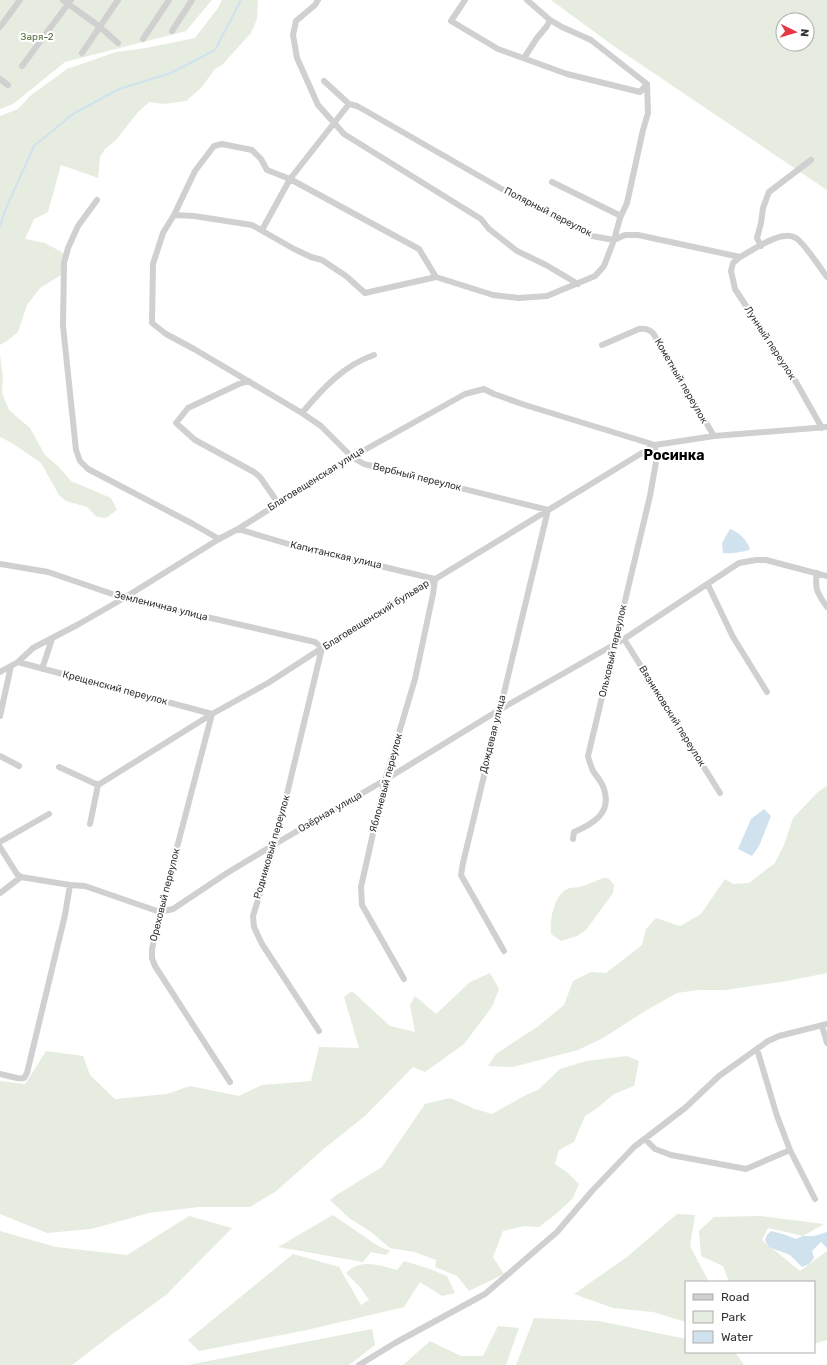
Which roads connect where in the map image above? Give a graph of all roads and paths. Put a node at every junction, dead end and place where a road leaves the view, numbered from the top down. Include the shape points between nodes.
1 (20, 0) edge
2 (63, 0) edge
3 (118, 0) edge
4 (169, 0) edge
5 (192, 0) edge
6 (318, 0) edge
7 (465, 0) edge
8 (527, 0) edge
9 (70, 2) edge
10 (550, 20) junction
11 (0, 27) edge
12 (100, 27) junction
13 (172, 31) dead end
14 (143, 40) dead end
15 (118, 43) dead end
16 (82, 53) dead end
17 (524, 58) junction
18 (22, 66) dead end
19 (0, 79) edge
20 (324, 81) dead end
21 (647, 84) junction
22 (8, 85) dead end
23 (349, 104) junction
24 (334, 124) junction
25 (811, 160) dead end
26 (290, 179) junction
27 (552, 182) dead end
28 (97, 200) dead end
29 (174, 215) junction
30 (621, 216) junction
31 (262, 230) junction
32 (614, 240) junction
33 (761, 246) junction
34 (740, 258) junction
35 (436, 277) junction
36 (827, 277) edge
37 (578, 284) junction
38 (602, 345) dead end
39 (374, 355) dead end
40 (249, 381) junction
41 (302, 413) junction
42 (824, 427) edge
43 (714, 436) junction
44 (654, 445) junction
45 (352, 457) junction
46 (278, 503) junction
47 (548, 510) junction
48 (238, 529) junction
49 (219, 539) junction
50 (0, 564) edge
51 (817, 573) junction
52 (827, 576) edge
53 (435, 579) junction
54 (708, 584) junction
55 (124, 598) junction
56 (827, 607) edge
57 (52, 639) junction
58 (624, 639) junction
59 (615, 644) junction
60 (322, 648) junction
61 (18, 662) junction
62 (11, 666) junction
63 (42, 669) junction
64 (0, 672) edge
65 (767, 692) dead end
66 (499, 710) junction
67 (212, 714) junction
68 (0, 716) edge
69 (0, 756) edge
70 (19, 766) dead end
71 (59, 767) dead end
72 (385, 780) junction
73 (98, 785) junction
74 (720, 793) dead end
75 (49, 814) dead end
76 (90, 824) dead end
77 (573, 839) dead end
78 (0, 842) edge
79 (275, 844) junction
80 (0, 847) edge
81 (21, 877) junction
82 (70, 885) junction
83 (0, 893) edge
84 (160, 912) junction
85 (504, 951) dead end
86 (404, 979) dead end
87 (824, 1025) edge
88 (319, 1031) dead end
89 (827, 1043) edge
90 (758, 1049) junction
91 (0, 1074) edge
92 (230, 1082) dead end
93 (645, 1139) junction
94 (790, 1150) junction
95 (815, 1199) dead end
96 (359, 1365) edge

1 - 11 street
2 - 9 street
3 - 12 street
4 - 14 street
5 - 13 street
6 - 24 street via 296,21 293,35 297,58 318,105
7 - 17 street via 451,21 498,49
8 - 10 street
9 - 12 street
9 - 18 street
10 - 17 street
10 - 21 street via 591,40
12 - 15 street
12 - 16 street
17 - 21 street via 567,74 640,92
19 - 22 street
20 - 23 street
21 - 30 street via 648,113 627,203
23 - 24 street
23 - 32 street, Полярный переулок via 357,106 514,196 592,236
24 - 26 street
24 - 37 street via 344,134 481,219 489,229 517,251
25 - 33 street via 769,192 757,238
26 - 29 street via 267,170 252,150 222,144 214,146 196,171
26 - 31 street
26 - 35 street via 418,249
27 - 30 street
28 - 49 street via 78,226 64,263 64,326 76,450 80,461 88,469
29 - 31 street via 239,222
29 - 40 street, Вербный переулок via 163,233 153,264 152,323 166,334
30 - 32 street
31 - 35 street via 294,249 322,260 365,293
32 - 34 street, Полярный переулок via 625,235 638,235
32 - 37 street via 604,266 595,276
33 - 34 street
33 - 36 street via 778,237 788,235 796,238
34 - 42 street, Лунный переулок via 733,263 731,270 735,289
35 - 37 street via 493,295 519,298 547,296
38 - 43 street, Кометный переулок via 639,329 644,328 653,333
39 - 41 street via 349,367 322,390
40 - 41 street, Вербный переулок
40 - 46 street via 188,408 176,423 195,440 254,472
41 - 45 street, Вербный переулок via 321,426
42 - 43 street
43 - 44 street
44 - 45 street, Благовещенская улица via 525,405 484,388 454,399
44 - 47 street, Благовещенский бульвар
44 - 59 street, Ольховый переулок via 656,462 650,496
45 - 46 street, Благовещенская улица
45 - 47 street, Вербный переулок via 364,464
46 - 48 street, Благовещенская улица
47 - 53 street, Благовещенский бульвар
47 - 66 street, Дождевая улица
48 - 49 street, Благовещенская улица
48 - 53 street, Капитанская улица via 295,546
49 - 55 street, Благовещенская улица
50 - 55 street, Земленичная улица via 48,572
51 - 52 street, Озёрная улица
51 - 54 street, Озёрная улица via 776,562 756,560 739,563
51 - 56 street via 815,584
53 - 60 street, Благовещенский бульвар
53 - 72 street, Яблоневый переулок via 415,679
54 - 58 street, Озёрная улица
54 - 65 street via 733,637
55 - 57 street, Благовещенская улица
55 - 60 street, Земленичная улица via 315,642
57 - 61 street, Благовещенская улица via 33,648
57 - 63 street
58 - 59 street, Озёрная улица
58 - 74 street, Вязниковский переулок
59 - 66 street, Озёрная улица
59 - 77 street, Ольховый переулок via 588,756 593,771 604,789 605,806 599,818 592,824 574,832
60 - 67 street, Благовещенский бульвар
60 - 79 street, Родниковый переулок
61 - 62 street, Благовещенская улица
61 - 63 street, Крещенский переулок
62 - 64 street, Благовещенская улица
62 - 68 street
63 - 67 street, Крещенский переулок
66 - 72 street, Озёрная улица
66 - 85 street, Дождевая улица via 461,875
67 - 73 street, Благовещенский бульвар
67 - 84 street, Ореховый переулок
69 - 70 street
71 - 73 street
72 - 79 street, Озёрная улица
72 - 86 street, Яблоневый переулок via 361,896 362,905
73 - 76 street
75 - 78 street
79 - 84 street, Озёрная улица via 173,909
79 - 88 street, Родниковый переулок via 253,916 254,927 262,944
80 - 81 street
81 - 82 street
81 - 83 street
82 - 84 street via 85,886
82 - 91 street via 27,1073 21,1080
84 - 92 street, Ореховый переулок via 152,950 155,966
87 - 89 street
87 - 90 street via 779,1036
90 - 93 street via 719,1076 685,1108
90 - 94 street via 777,1116
93 - 94 street via 655,1149 671,1155 746,1169
93 - 96 street via 597,1185 557,1232 485,1294
94 - 95 street

